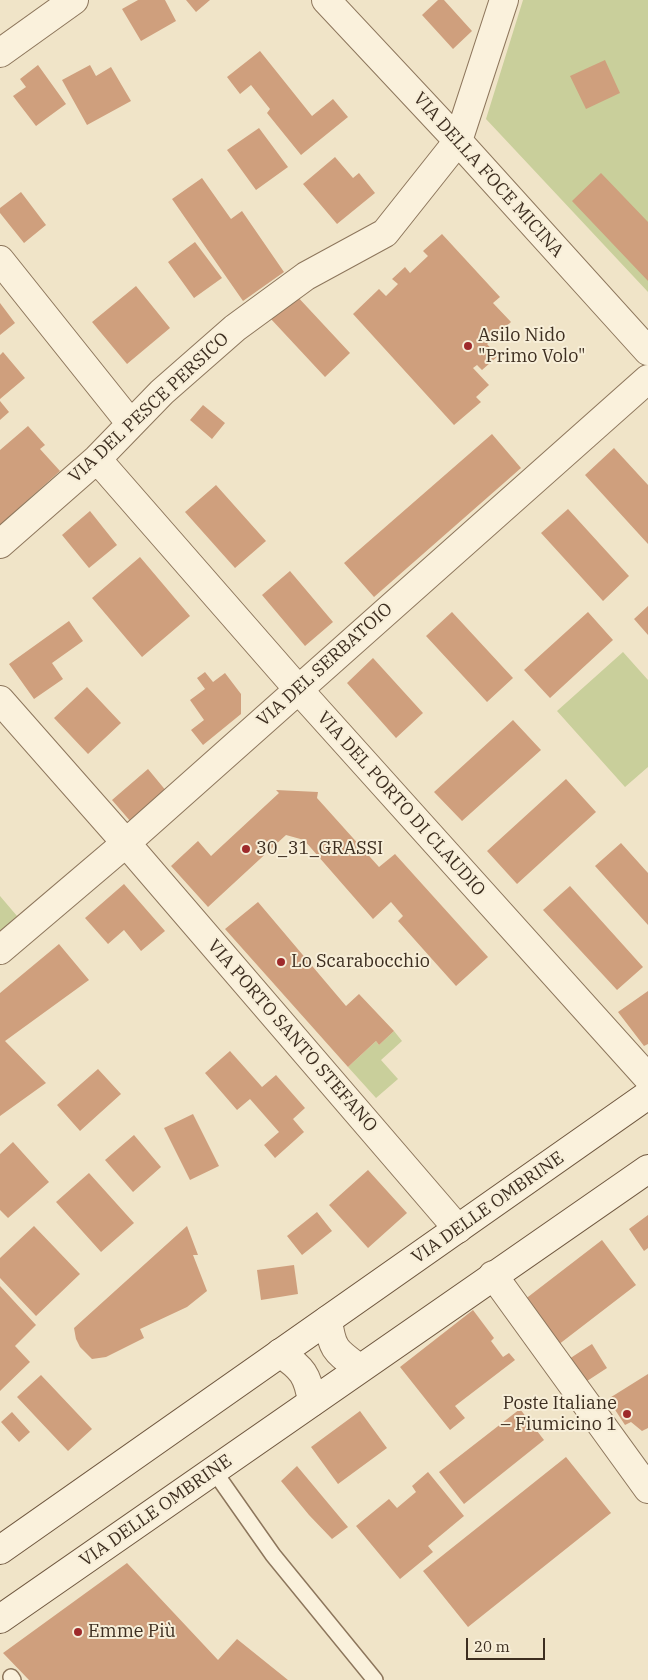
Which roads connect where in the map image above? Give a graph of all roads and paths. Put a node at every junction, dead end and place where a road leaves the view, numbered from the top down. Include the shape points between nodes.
1 (326, 0) edge
2 (504, 0) edge
3 (58, 4) edge
4 (0, 53) edge
5 (458, 141) junction
6 (0, 260) edge
7 (648, 351) edge
8 (648, 379) edge
9 (131, 424) junction
10 (97, 459) junction
11 (0, 544) edge
12 (298, 689) junction
13 (0, 700) edge
14 (126, 843) junction
15 (0, 950) edge
16 (648, 1078) edge
17 (648, 1095) edge
18 (648, 1169) edge
19 (458, 1229) junction
20 (493, 1275) junction
21 (328, 1320) junction
22 (280, 1354) junction
23 (359, 1368) junction
24 (312, 1402) junction
25 (214, 1471) junction
26 (648, 1489) edge
27 (0, 1550) edge
28 (0, 1619) edge
29 (375, 1680) edge

1 - 5 street, VIA DELLA FOCE MICINA
2 - 5 street
3 - 4 street
5 - 7 street, VIA DELLA FOCE MICINA
5 - 9 street, VIA DEL PESCE PERSICO via 385,233 306,276 235,328
6 - 9 street
8 - 12 street, VIA DEL SERBATOIO
9 - 10 street, VIA DEL PESCE PERSICO
10 - 11 street, VIA DEL PESCE PERSICO
10 - 12 street, VIA DEL PORTO DI CLAUDIO
12 - 14 street, VIA DEL SERBATOIO
12 - 16 street, VIA DEL PORTO DI CLAUDIO
13 - 14 street, VIA PORTO SANTO STEFANO
14 - 15 street, VIA DEL SERBATOIO
14 - 19 street, VIA PORTO SANTO STEFANO
17 - 19 street, VIA DELLE OMBRINE
18 - 20 street, VIA DELLE OMBRINE
19 - 21 street, VIA DELLE OMBRINE
20 - 23 street, VIA DELLE OMBRINE
20 - 26 street
21 - 22 street, VIA DELLE OMBRINE
21 - 23 street via 331,1340 339,1353
22 - 24 street via 296,1364 309,1384
22 - 27 street, VIA DELLE OMBRINE
23 - 24 street, VIA DELLE OMBRINE
24 - 25 street, VIA DELLE OMBRINE
25 - 28 street, VIA DELLE OMBRINE
25 - 29 lane via 273,1555

